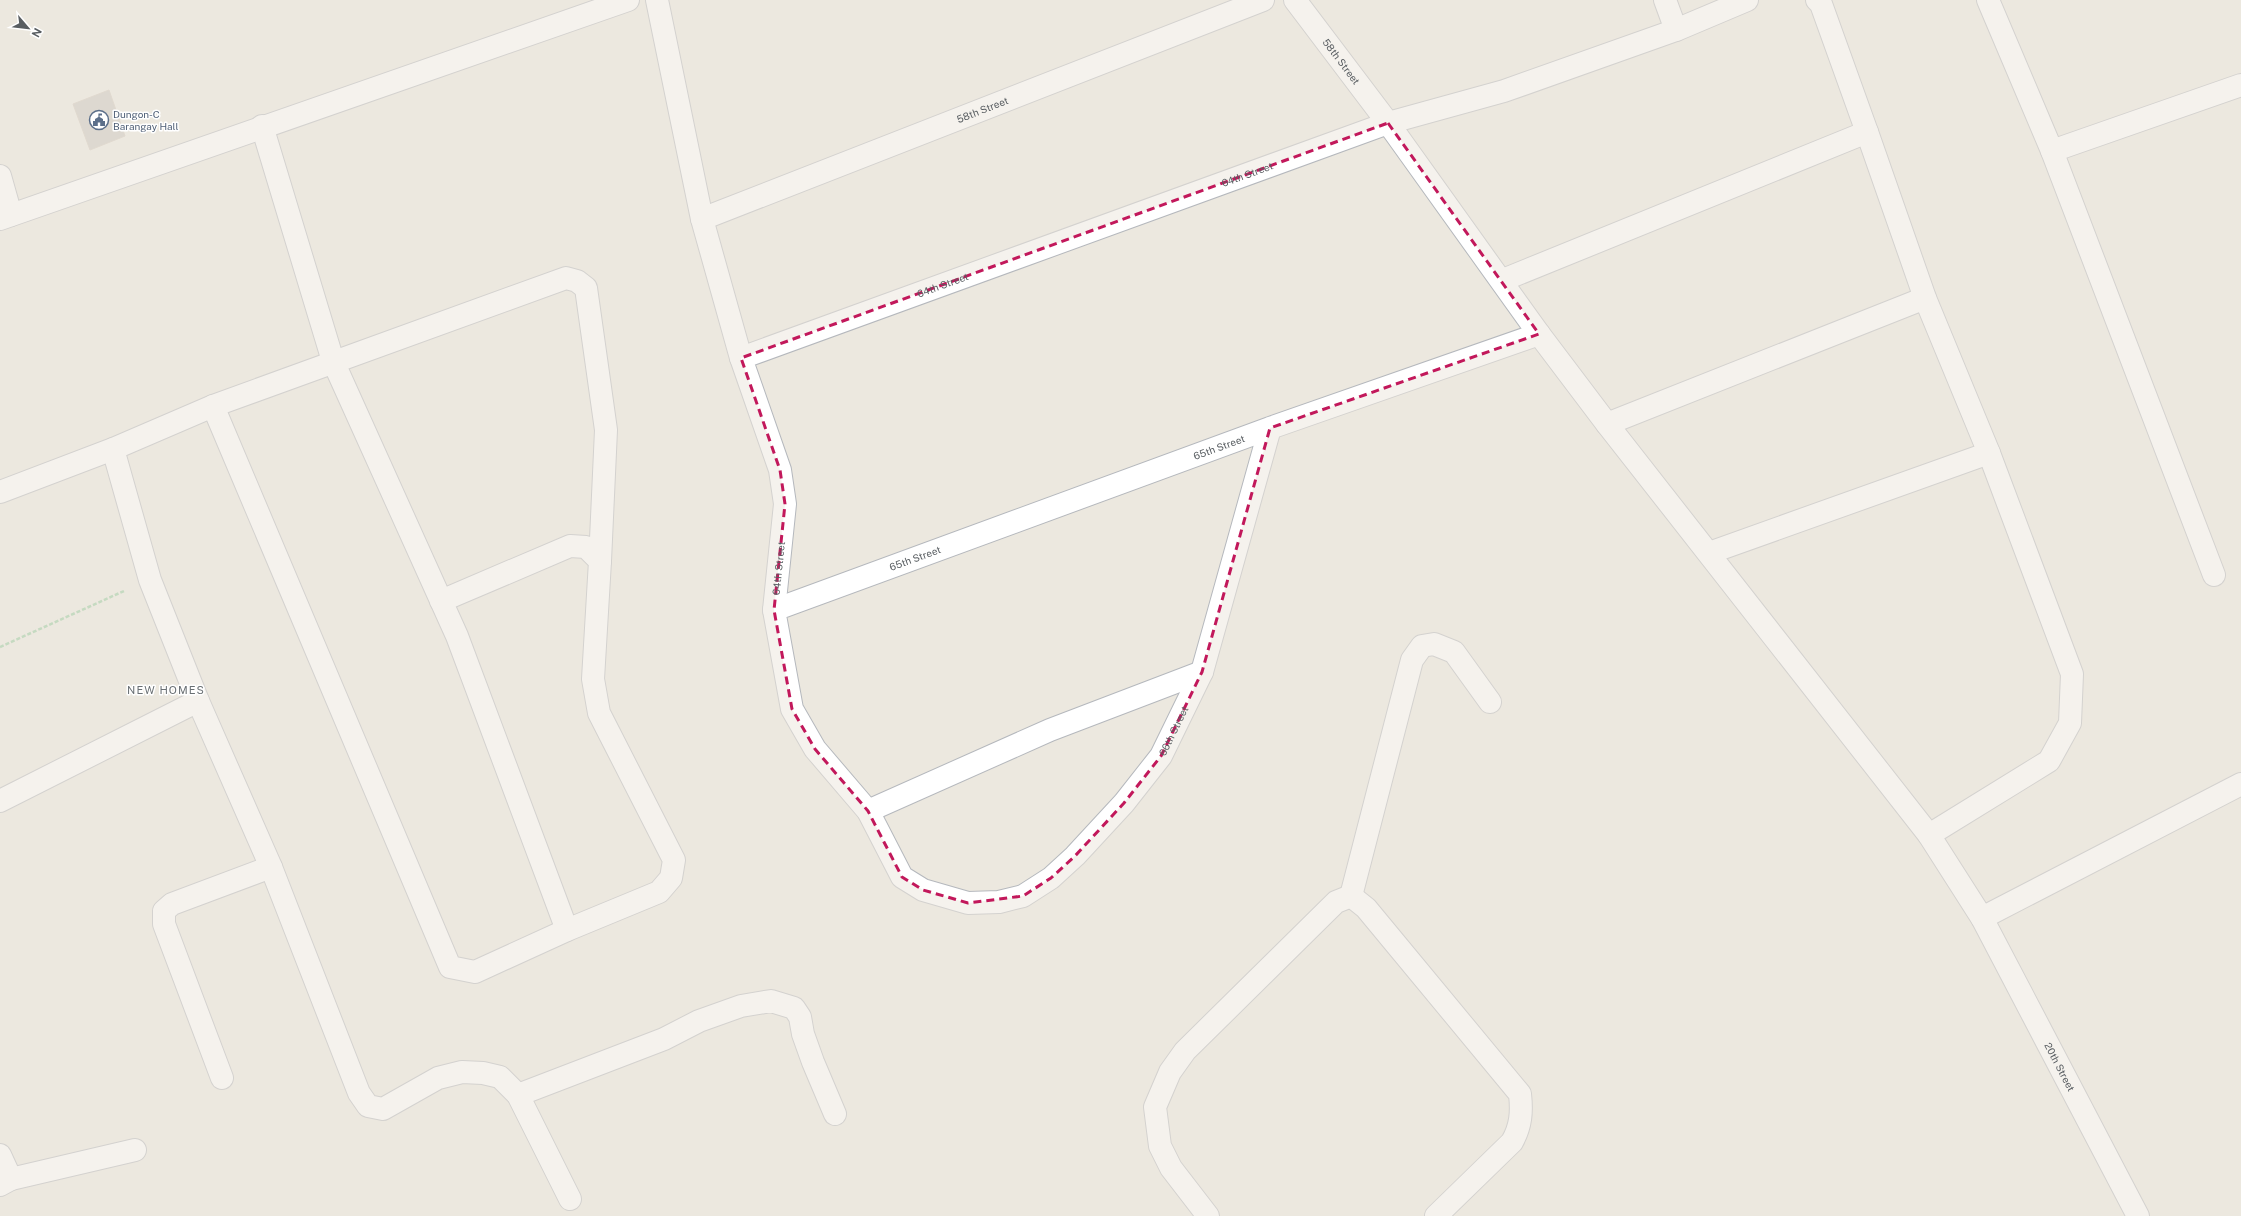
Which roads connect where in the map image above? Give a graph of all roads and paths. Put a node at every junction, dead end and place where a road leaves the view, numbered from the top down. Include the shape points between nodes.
1 (628, 0) edge
2 (657, 0) edge
3 (1263, 0) edge
4 (1295, 0) edge
5 (1665, 0) edge
6 (1748, 0) edge
7 (1817, 0) edge
8 (1988, 0) edge
9 (1676, 30) junction
10 (2241, 85) edge
11 (1388, 123) junction
12 (262, 126) junction
13 (1867, 132) junction
14 (2052, 151) junction
15 (0, 176) edge
16 (5, 217) edge
17 (702, 219) junction
18 (1503, 280) junction
19 (1925, 298) junction
20 (1539, 334) junction
21 (740, 358) junction
22 (333, 361) junction
23 (213, 406) junction
24 (1607, 424) junction
25 (1270, 428) junction
26 (113, 449) junction
27 (1989, 453) junction
28 (0, 492) edge
29 (1709, 553) junction
30 (600, 561) junction
31 (2214, 575) dead end
32 (150, 580) junction
33 (441, 601) junction
34 (774, 610) junction
35 (0, 647) edge
36 (1202, 672) junction
37 (198, 701) junction
38 (1490, 702) dead end
39 (2241, 784) edge
40 (0, 801) edge
41 (868, 811) junction
42 (1929, 835) junction
43 (271, 867) junction
44 (1351, 896) junction
45 (1982, 918) junction
46 (567, 930) junction
47 (222, 1078) dead end
48 (518, 1096) junction
49 (835, 1114) dead end
50 (135, 1150) dead end
51 (0, 1156) edge
52 (6, 1182) edge
53 (570, 1199) dead end
54 (1208, 1216) edge
55 (1436, 1216) edge
56 (2138, 1216) edge

1 - 12 street
2 - 17 street
3 - 17 street, 58th Street
4 - 11 street, 58th Street
5 - 9 street
6 - 9 street, 64th Street
7 - 13 street
8 - 14 street
9 - 11 street, 64th Street via 1504,91
10 - 14 street
11 - 18 street, 58th Street
11 - 21 street, 64th Street
12 - 16 street
12 - 22 street
13 - 18 street
13 - 19 street
14 - 31 street
15 - 16 street
17 - 21 street
18 - 20 street, 58th Street
19 - 24 street
19 - 27 street
20 - 24 street, 58th Street
20 - 25 street, 65th Street
21 - 34 street, 64th Street via 780,470 785,504
22 - 23 street
22 - 30 street via 566,278 577,281 586,288 606,430
22 - 33 street
23 - 26 street
23 - 46 street via 450,967 475,972
24 - 29 street, 58th Street
25 - 34 street, 65th Street
25 - 36 street, 66th Street
26 - 28 street
26 - 32 street
27 - 29 street
27 - 42 street via 2072,674 2070,723 2049,761
29 - 42 street, 20th Street
30 - 33 street via 586,547 570,546
30 - 46 street via 593,679 599,713 674,860 671,878 659,892
32 - 35 path
32 - 37 street
33 - 46 street via 457,636
34 - 41 street via 792,709 815,749
36 - 41 street via 1050,730
36 - 41 street, 66th Street via 1160,756 1124,803 1075,856 1051,878 1023,896 999,902 968,903 923,890 902,877
37 - 40 street
37 - 43 street
38 - 44 street via 1454,652 1434,644 1422,646 1412,660
39 - 45 street
42 - 45 street, 20th Street
43 - 47 street via 172,904 164,911 164,924
43 - 48 street via 359,1093 368,1106 383,1109 438,1078 462,1072 500,1077
44 - 54 street via 1336,902 1184,1051 1170,1072 1155,1107 1160,1146 1171,1168
44 - 55 street via 1366,908 1520,1094 1522,1112 1518,1132 1512,1142
45 - 56 street, 20th Street
48 - 49 street via 664,1039 699,1021 740,1006 771,1001 794,1008 800,1017 803,1034
48 - 53 street
50 - 52 street
51 - 52 street

